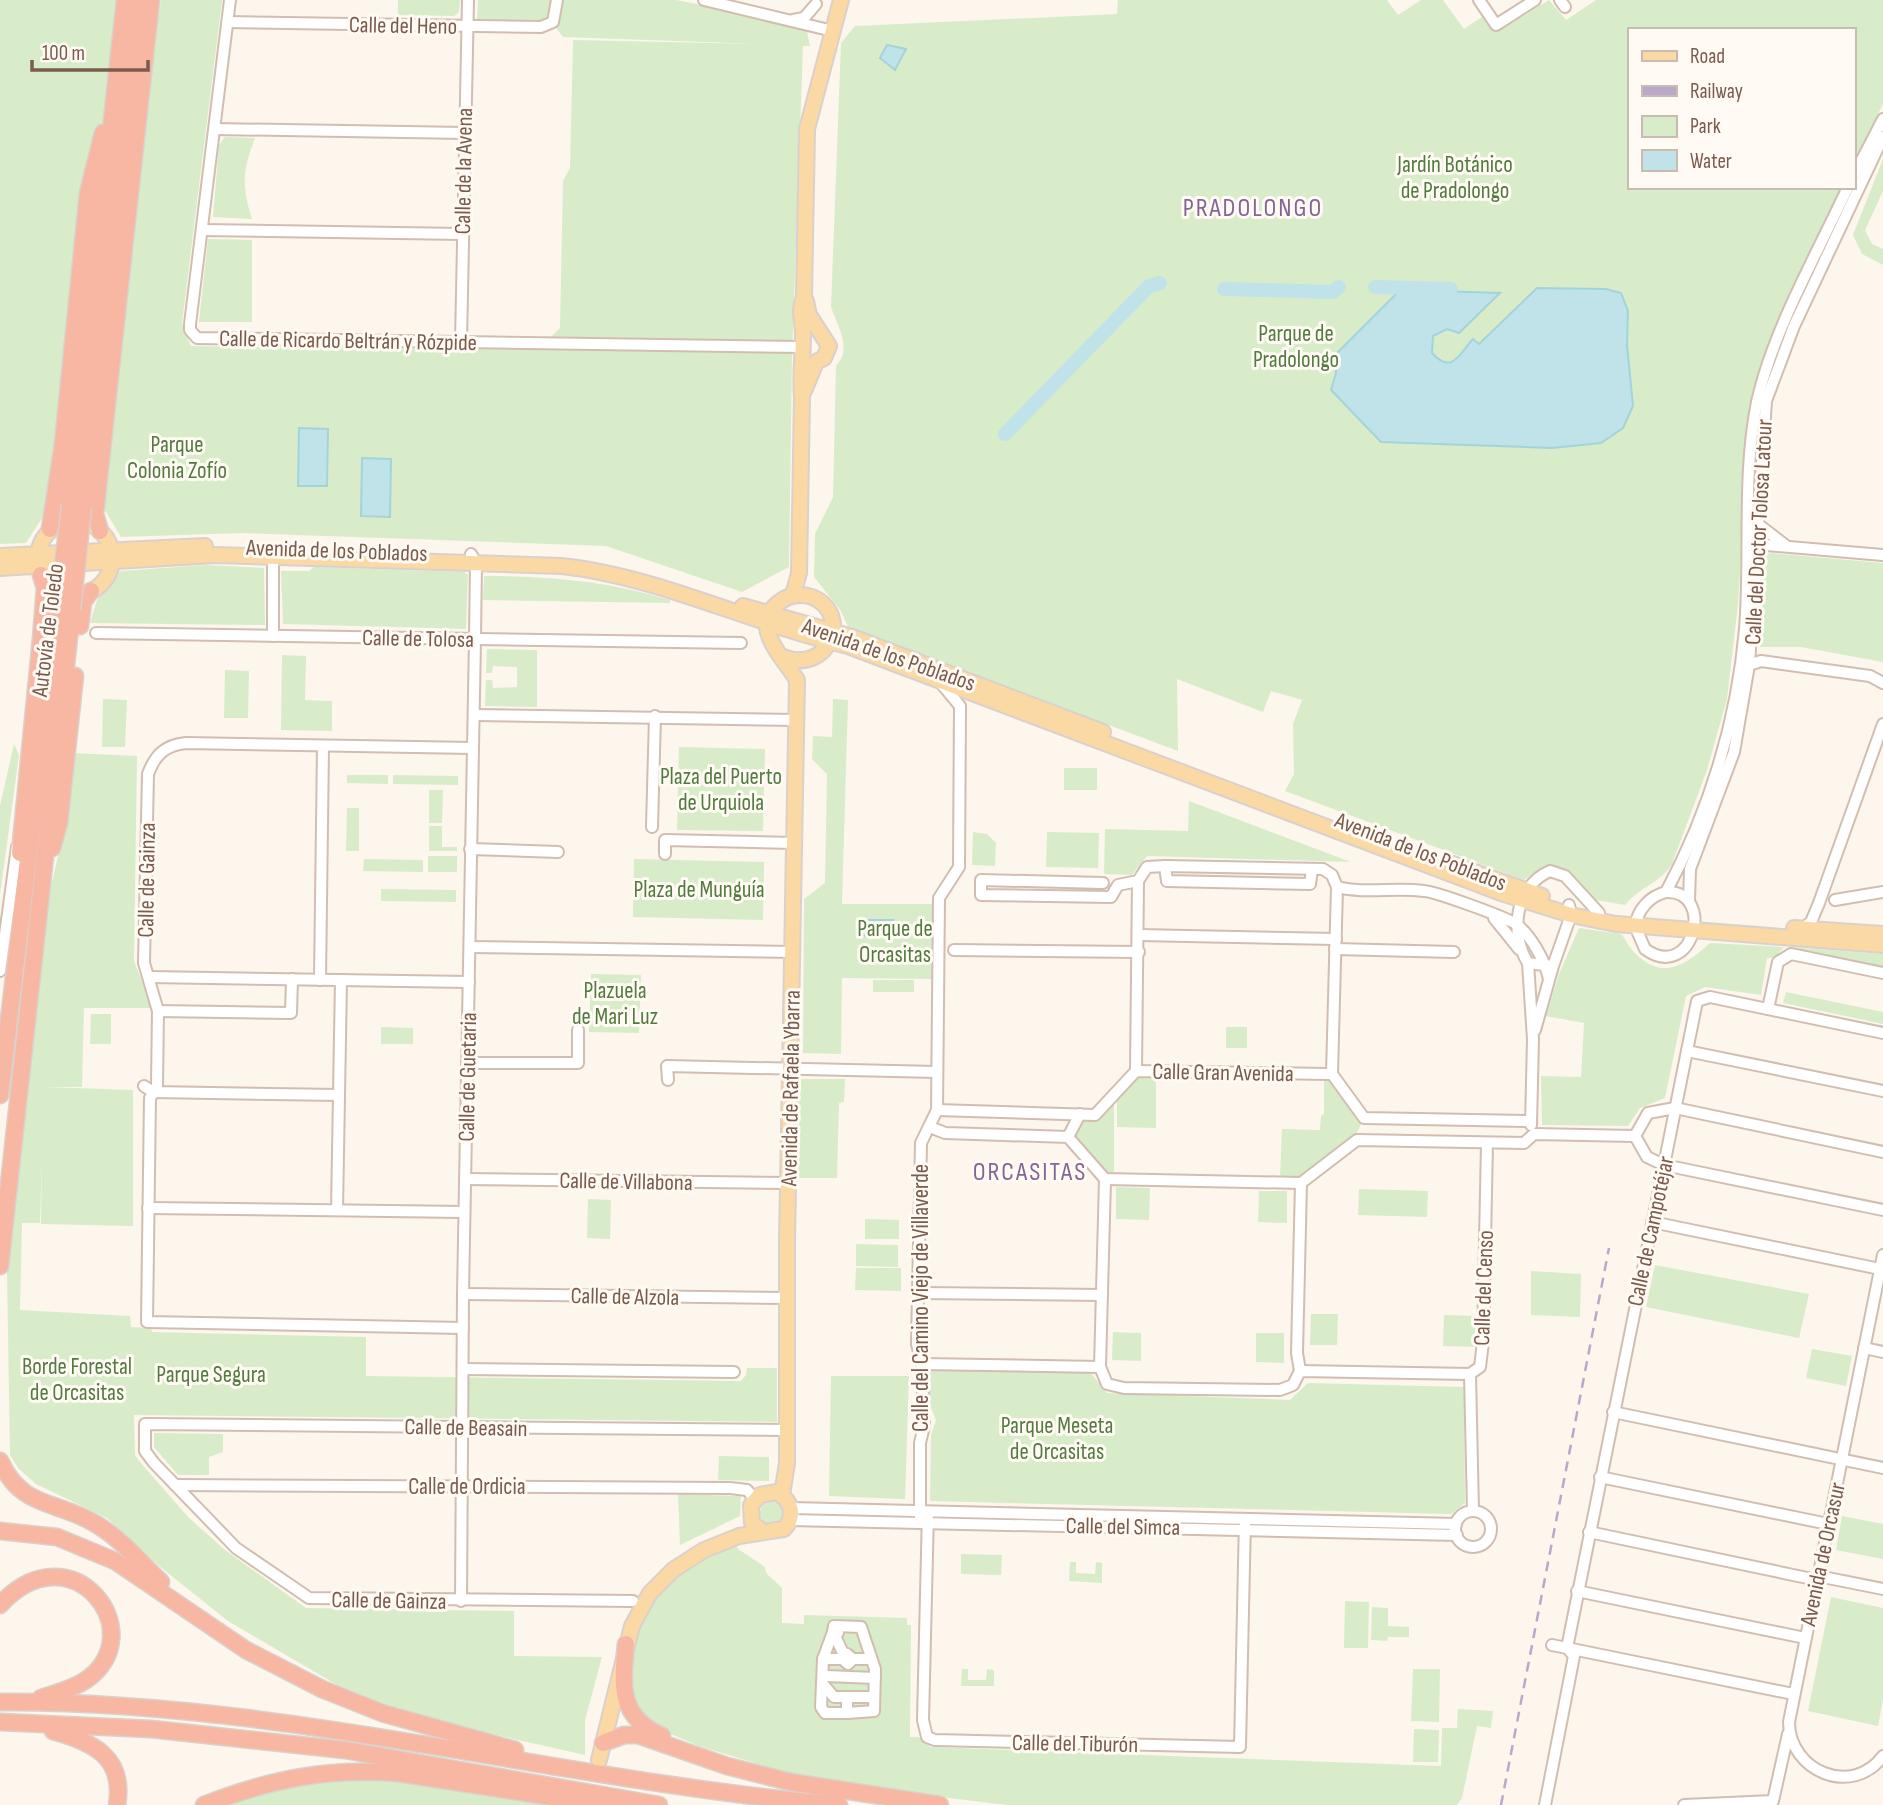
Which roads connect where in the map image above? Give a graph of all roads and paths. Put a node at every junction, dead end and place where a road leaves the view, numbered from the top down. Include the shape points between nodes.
1 (125, 0) edge
2 (139, 0) edge
3 (151, 0) edge
4 (230, 0) edge
5 (468, 0) edge
6 (557, 0) edge
7 (704, 0) edge
8 (1479, 0) edge
9 (1535, 0) edge
10 (815, 2) edge
11 (735, 3) edge
12 (840, 3) edge
13 (792, 20) junction
14 (228, 22) junction
15 (808, 24) junction
16 (466, 26) junction
17 (833, 31) junction
18 (113, 108) junction
19 (1883, 119) edge
20 (215, 129) junction
21 (465, 133) junction
22 (1883, 137) edge
23 (1855, 173) edge
24 (1848, 189) edge
25 (202, 230) junction
26 (463, 234) junction
27 (804, 297) junction
28 (819, 333) junction
29 (461, 342) junction
30 (802, 346) junction
31 (816, 362) junction
32 (802, 397) junction
33 (77, 506) junction
34 (1759, 525) junction
35 (50, 529) junction
36 (100, 531) junction
37 (1753, 545) junction
38 (1785, 545) junction
39 (111, 555) junction
40 (1883, 555) edge
41 (0, 556) edge
42 (274, 556) junction
43 (473, 559) junction
44 (39, 565) junction
45 (0, 568) edge
46 (799, 573) junction
47 (91, 591) junction
48 (793, 595) junction
49 (813, 597) junction
50 (65, 609) junction
51 (768, 620) junction
52 (96, 633) dead end
53 (273, 636) junction
54 (832, 637) junction
55 (475, 639) junction
56 (741, 643) dead end
57 (783, 657) junction
58 (811, 659) junction
59 (1749, 665) junction
60 (797, 680) junction
61 (1883, 683) edge
62 (964, 695) junction
63 (474, 715) junction
64 (655, 716) junction
65 (796, 720) junction
66 (1883, 724) edge
67 (323, 746) junction
68 (473, 748) junction
69 (652, 827) dead end
70 (794, 842) junction
71 (470, 849) junction
72 (558, 852) dead end
73 (665, 854) dead end
74 (1138, 881) junction
75 (1102, 883) dead end
76 (1337, 887) junction
77 (1666, 892) junction
78 (1883, 892) edge
79 (1524, 896) junction
80 (1835, 900) dead end
81 (38, 901) junction
82 (1689, 901) junction
83 (1570, 910) junction
84 (1599, 913) junction
85 (1492, 916) junction
86 (1636, 922) junction
87 (1516, 924) junction
88 (1694, 925) junction
89 (1802, 929) junction
90 (1883, 934) edge
91 (1139, 935) junction
92 (1336, 944) junction
93 (1883, 945) edge
94 (470, 947) junction
95 (954, 950) dead end
96 (1520, 951) junction
97 (1139, 952) junction
98 (1454, 952) dead end
99 (792, 953) junction
100 (1528, 963) junction
101 (1549, 966) junction
102 (7, 967) edge
103 (1883, 973) edge
104 (149, 977) junction
105 (292, 979) junction
106 (320, 980) junction
107 (341, 980) junction
108 (469, 982) junction
109 (1768, 1009) junction
110 (158, 1011) junction
111 (578, 1030) dead end
112 (1883, 1033) edge
113 (1532, 1039) junction
114 (1687, 1051) junction
115 (467, 1063) junction
116 (791, 1069) junction
117 (1136, 1071) junction
118 (937, 1072) junction
119 (1332, 1074) junction
120 (668, 1080) dead end
121 (149, 1089) junction
122 (1883, 1091) edge
123 (0, 1095) edge
124 (339, 1095) junction
125 (1675, 1108) junction
126 (937, 1110) junction
127 (1080, 1114) junction
128 (1364, 1118) junction
129 (1530, 1121) junction
130 (930, 1127) junction
131 (1534, 1134) junction
132 (1635, 1136) junction
133 (1068, 1137) junction
134 (1357, 1140) junction
135 (1487, 1143) junction
136 (1883, 1152) edge
137 (1664, 1165) junction
138 (465, 1179) junction
139 (1105, 1179) junction
140 (788, 1183) junction
141 (1301, 1183) junction
142 (148, 1208) junction
143 (337, 1210) junction
144 (1883, 1210) edge
145 (464, 1212) junction
146 (1652, 1222) junction
147 (1883, 1255) edge
148 (0, 1266) edge
149 (1880, 1269) junction
150 (919, 1293) junction
151 (463, 1294) junction
152 (1102, 1295) junction
153 (787, 1298) junction
154 (463, 1328) junction
155 (1864, 1348) junction
156 (1883, 1352) edge
157 (922, 1364) junction
158 (1100, 1367) junction
159 (463, 1369) junction
160 (1300, 1371) junction
161 (734, 1372) dead end
162 (1470, 1374) junction
163 (1613, 1412) junction
164 (145, 1424) joint
165 (463, 1427) junction
166 (787, 1430) junction
167 (1842, 1459) junction
168 (0, 1461) edge
169 (1883, 1468) edge
170 (1600, 1477) junction
171 (175, 1485) junction
172 (462, 1486) junction
173 (782, 1495) junction
174 (755, 1499) junction
175 (1473, 1511) junction
176 (791, 1514) junction
177 (924, 1517) junction
178 (750, 1518) junction
179 (1245, 1524) junction
180 (1829, 1524) junction
181 (1456, 1530) junction
182 (0, 1531) edge
183 (763, 1532) junction
184 (1589, 1532) junction
185 (1817, 1578) junction
186 (1883, 1589) edge
187 (1577, 1591) junction
188 (461, 1601) junction
189 (633, 1601) junction
190 (0, 1605) edge
191 (218, 1631) junction
192 (833, 1632) junction
193 (1805, 1638) junction
194 (626, 1644) junction
195 (1552, 1645) dead end
196 (1567, 1648) junction
197 (840, 1659) junction
198 (871, 1659) junction
199 (875, 1678) junction
200 (832, 1681) junction
201 (1793, 1694) junction
202 (874, 1697) junction
203 (31, 1701) junction
204 (845, 1701) junction
205 (0, 1702) edge
206 (923, 1720) joint
207 (0, 1722) edge
208 (43, 1723) junction
209 (1789, 1732) junction
210 (603, 1743) junction
211 (1883, 1756) edge
212 (599, 1760) dead end
213 (752, 1773) junction
214 (608, 1776) junction
215 (117, 1805) edge
216 (204, 1805) edge
217 (604, 1805) edge
218 (659, 1805) edge
219 (839, 1805) edge
220 (940, 1805) edge
221 (1545, 1805) edge
222 (1684, 1805) edge

1 - 18 highway, Autovía de Toledo
2 - 33 highway, Autovía de Toledo
3 - 36 highway via 95,514
4 - 14 street, Calle de Ricardo Beltrán y Rózpide
5 - 16 street, Calle de la Avena
6 - 16 street, Calle del Heno via 557,15 548,26
7 - 11 street
8 - 9 street via 1496,25
10 - 12 street
10 - 13 street via 804,18
10 - 15 street
11 - 13 street
12 - 17 main road
13 - 15 street
14 - 16 street, Calle del Heno
14 - 20 street, Calle de Ricardo Beltrán y Rózpide
15 - 17 street
16 - 21 street, Calle de la Avena
17 - 27 main road via 807,129
18 - 33 highway, Autovía de Toledo
18 - 35 highway via 100,138 88,193
19 - 23 street
20 - 21 street
20 - 25 street, Calle de Ricardo Beltrán y Rózpide
21 - 26 street, Calle de la Avena
22 - 34 street, Calle del Doctor Tolosa Latour via 1777,366 1762,433
24 - 37 street, Calle del Doctor Tolosa Latour via 1786,322 1758,400 1752,433
25 - 26 street
25 - 29 street, Calle de Ricardo Beltrán y Rózpide via 190,324 197,338
26 - 29 street, Calle de la Avena
27 - 28 main road
27 - 30 main road
28 - 30 main road
28 - 31 main road via 829,346 824,358
29 - 30 street, Calle de Ricardo Beltrán y Rózpide
30 - 31 main road via 805,358
30 - 32 main road
31 - 32 main road
32 - 46 main road
33 - 50 highway, Autovía de Toledo, bridge
34 - 37 street, Calle del Doctor Tolosa Latour
34 - 38 street
35 - 36 main road via 80,521
35 - 44 main road
36 - 39 main road
37 - 38 street
37 - 59 street, Calle del Doctor Tolosa Latour
37 - 77 street, Calle del Doctor Tolosa Latour via 1745,629 1724,748 1695,833
38 - 40 street
39 - 42 main road, Avenida de los Poblados
39 - 43 main road, Avenida de los Poblados via 239,546
39 - 44 main road, Avenida de los Poblados
39 - 47 main road via 107,576
41 - 44 main road, Avenida de los Poblados
42 - 43 main road, Avenida de los Poblados
42 - 53 street
43 - 51 main road, Avenida de los Poblados via 613,564 673,580
43 - 55 street, Calle de Guetaria
44 - 45 main road, Avenida de los Poblados
44 - 47 main road via 59,592
44 - 102 highway via 44,588 41,639
46 - 48 main road
46 - 49 main road
47 - 81 highway via 83,602 59,823
48 - 49 main road
48 - 51 main road via 783,599
49 - 54 main road via 831,617
50 - 81 highway, Autovía de Toledo
50 - 102 highway, Autovía de Toledo
51 - 54 main road, Avenida de los Poblados
51 - 57 main road via 768,637
52 - 53 street, Calle de Tolosa
53 - 55 street, Calle de Tolosa
54 - 58 main road via 822,653
54 - 62 main road, Avenida de los Poblados
54 - 62 main road, Avenida de los Poblados
55 - 56 street, Calle de Tolosa
55 - 63 street, Calle de Guetaria
57 - 58 main road
57 - 60 main road
58 - 60 main road
59 - 61 street via 1761,661 1870,676
59 - 82 street, Calle del Doctor Tolosa Latour via 1734,752 1690,869
60 - 65 main road, Avenida de Rafaela Ybarra
62 - 79 main road, Avenida de los Poblados
62 - 79 main road, Avenida de los Poblados via 996,702
62 - 118 street, Calle del Camino Viejo de Villaverde via 959,867 939,898
63 - 64 street
63 - 68 street, Calle de Guetaria
64 - 65 street
64 - 69 street
65 - 70 main road, Avenida de Rafaela Ybarra
66 - 89 street via 1819,903 1811,922
67 - 68 street, Calle de Gainza
67 - 104 street, Calle de Gainza via 186,743 167,747 154,759 148,774 144,963
67 - 106 street
68 - 71 street, Calle de Guetaria
70 - 73 street via 665,840
70 - 99 main road, Avenida de Rafaela Ybarra
71 - 72 street
71 - 94 street, Calle de Guetaria
74 - 75 street via 1118,886 1111,897 981,895 981,880
74 - 76 street via 1147,867 1165,866 1167,881 1310,884 1312,869 1323,869
74 - 91 street
76 - 85 street via 1424,891
76 - 92 street
77 - 82 street via 1679,893
77 - 86 street via 1649,900
78 - 80 street
79 - 83 main road, Avenida de los Poblados
79 - 84 street via 1535,877 1550,871 1565,876
79 - 87 street
81 - 148 highway, Autovía de Toledo
82 - 88 street
83 - 84 main road, Avenida de los Poblados
83 - 86 main road, Avenida de los Poblados
83 - 101 street
84 - 86 main road, Avenida de los Poblados
85 - 87 street
85 - 96 street
86 - 88 main road, Avenida de los Poblados
86 - 88 street via 1645,949 1661,956 1683,952
87 - 96 street
87 - 101 street
88 - 89 main road, Avenida de los Poblados
88 - 93 main road, Avenida de los Poblados
89 - 90 main road, Avenida de los Poblados
91 - 92 street
91 - 97 street
92 - 98 street
92 - 119 street
94 - 99 street
94 - 108 street, Calle de Guetaria
95 - 97 street
96 - 100 street
97 - 117 street
99 - 116 main road, Avenida de Rafaela Ybarra
100 - 101 street
100 - 113 street
101 - 113 street
102 - 123 highway, Autovía de Toledo
103 - 109 street via 1791,954 1778,962
104 - 105 street
104 - 110 street, Calle de Gainza
105 - 106 street
105 - 110 street via 292,1013
106 - 107 street
107 - 108 street
107 - 124 street
108 - 115 street, Calle de Guetaria
109 - 112 street, Calle de Campotéjar
109 - 114 street, Calle de Campotéjar via 1710,997 1697,1001
110 - 121 street, Calle de Gainza via 157,1087
111 - 115 street via 579,1063
113 - 129 street
114 - 122 street
114 - 125 street, Calle de Campotéjar
115 - 138 street, Calle de Guetaria
116 - 118 street
116 - 120 street via 667,1066
116 - 140 main road, Avenida de Rafaela Ybarra
117 - 119 street, Calle Gran Avenida
117 - 127 street, Calle Gran Avenida via 1095,1115
118 - 126 street, Calle del Camino Viejo de Villaverde
119 - 128 street
121 - 124 street
121 - 142 street, Calle de Gainza
124 - 143 street
125 - 132 street via 1648,1113
125 - 136 street
125 - 137 street, Calle de Campotéjar
126 - 127 street, Calle Gran Avenida
126 - 130 street, Calle del Camino Viejo de Villaverde
127 - 133 street
128 - 129 street
128 - 134 street
129 - 131 street
130 - 133 street via 945,1133
130 - 150 street, Calle del Camino Viejo de Villaverde via 921,1143
131 - 132 street
131 - 135 street via 1524,1143
132 - 137 street via 1647,1157
133 - 139 street
134 - 135 street
134 - 141 street
135 - 162 street, Calle del Censo via 1483,1342 1480,1367
137 - 144 street
137 - 146 street, Calle de Campotéjar
138 - 140 street, Calle de Villabona
138 - 145 street, Calle de Guetaria
139 - 141 street
139 - 152 street
140 - 153 main road, Avenida de Rafaela Ybarra
141 - 160 street
142 - 143 street
142 - 154 street, Calle de Gainza via 147,1322
143 - 145 street
145 - 151 street, Calle de Guetaria
146 - 149 street
146 - 163 street, Calle de Campotéjar
147 - 149 street, Avenida de Orcasur
149 - 155 street, Avenida de Orcasur
150 - 152 street
150 - 157 street, Calle del Camino Viejo de Villaverde via 917,1344
151 - 153 street, Calle de Alzola
151 - 154 street, Calle de Guetaria
152 - 158 street
153 - 166 main road, Avenida de Rafaela Ybarra
154 - 159 street, Calle de Guetaria
155 - 156 street
155 - 167 street, Avenida de Orcasur
157 - 158 street
157 - 177 street, Calle del Camino Viejo de Villaverde
158 - 160 street via 1107,1384 1114,1388 1280,1390 1293,1385
159 - 161 street
159 - 165 street, Calle de Guetaria
160 - 162 street
162 - 175 street, Calle del Censo
163 - 167 street
163 - 170 street, Calle de Campotéjar
164 - 165 street, Calle de Beasain
164 - 171 street, Calle de Gainza via 145,1451
165 - 166 street, Calle de Beasain
165 - 172 street, Calle de Guetaria
166 - 173 main road, Avenida de Rafaela Ybarra
167 - 169 street
167 - 180 street, Avenida de Orcasur
168 - 191 highway via 7,1478 26,1496 97,1524
170 - 180 street
170 - 184 street, Calle de Campotéjar
171 - 172 street, Calle de Ordicia
171 - 188 street, Calle de Gainza via 236,1548 309,1598
172 - 174 street, Calle de Ordicia via 743,1489
172 - 188 street, Calle de Guetaria
173 - 174 main road via 771,1492
173 - 176 main road
174 - 178 main road
175 - 181 street via 1465,1513
175 - 181 street, Calle del Simca via 1489,1520 1488,1539 1471,1546 1462,1542
176 - 177 street, Calle del Simca
176 - 183 main road via 778,1532
177 - 179 street, Calle del Simca
177 - 206 street, Calle del Camino Viejo de Villaverde
178 - 183 main road
178 - 189 main road via 681,1554
179 - 181 street, Calle del Simca
179 - 206 street, Calle del Tiburón via 1240,1747 935,1740 928,1737
180 - 185 street, Avenida de Orcasur
182 - 191 highway via 57,1538 106,1556
183 - 194 main road via 705,1550 673,1570 640,1608
184 - 185 street
184 - 187 street, Calle de Campotéjar
185 - 186 street
185 - 193 street, Avenida de Orcasur
187 - 193 street
187 - 196 street, Calle de Campotéjar
188 - 189 street, Calle de Gainza
189 - 210 main road via 616,1652
190 - 203 highway via 40,1578 69,1578 95,1592 108,1617 110,1648 96,1672 66,1690
191 - 214 highway via 281,1670 356,1703
192 - 197 street
192 - 197 street
192 - 198 street via 834,1626 861,1627
193 - 201 street, Avenida de Orcasur
194 - 210 main road
194 - 213 highway via 623,1693 637,1718 658,1734
195 - 196 street
196 - 201 street
196 - 221 street, Calle de Campotéjar via 1574,1656
197 - 198 street
197 - 200 street
197 - 200 street
198 - 199 street
199 - 200 street
199 - 202 street
200 - 204 street
200 - 204 street via 832,1697
200 - 204 street via 828,1688
200 - 204 street via 822,1711
201 - 209 street, Avenida de Orcasur
202 - 204 street
202 - 204 street via 873,1713
203 - 205 highway
203 - 214 highway via 242,1717
207 - 208 highway
208 - 215 highway via 54,1732 87,1742 104,1755 117,1779
208 - 218 highway via 151,1728 332,1748
209 - 211 street via 1806,1764 1829,1776 1854,1775
209 - 222 street via 1773,1801
210 - 212 main road
210 - 213 highway via 638,1735
213 - 220 highway via 826,1790
214 - 219 highway
216 - 217 highway via 294,1776 365,1771 412,1774

